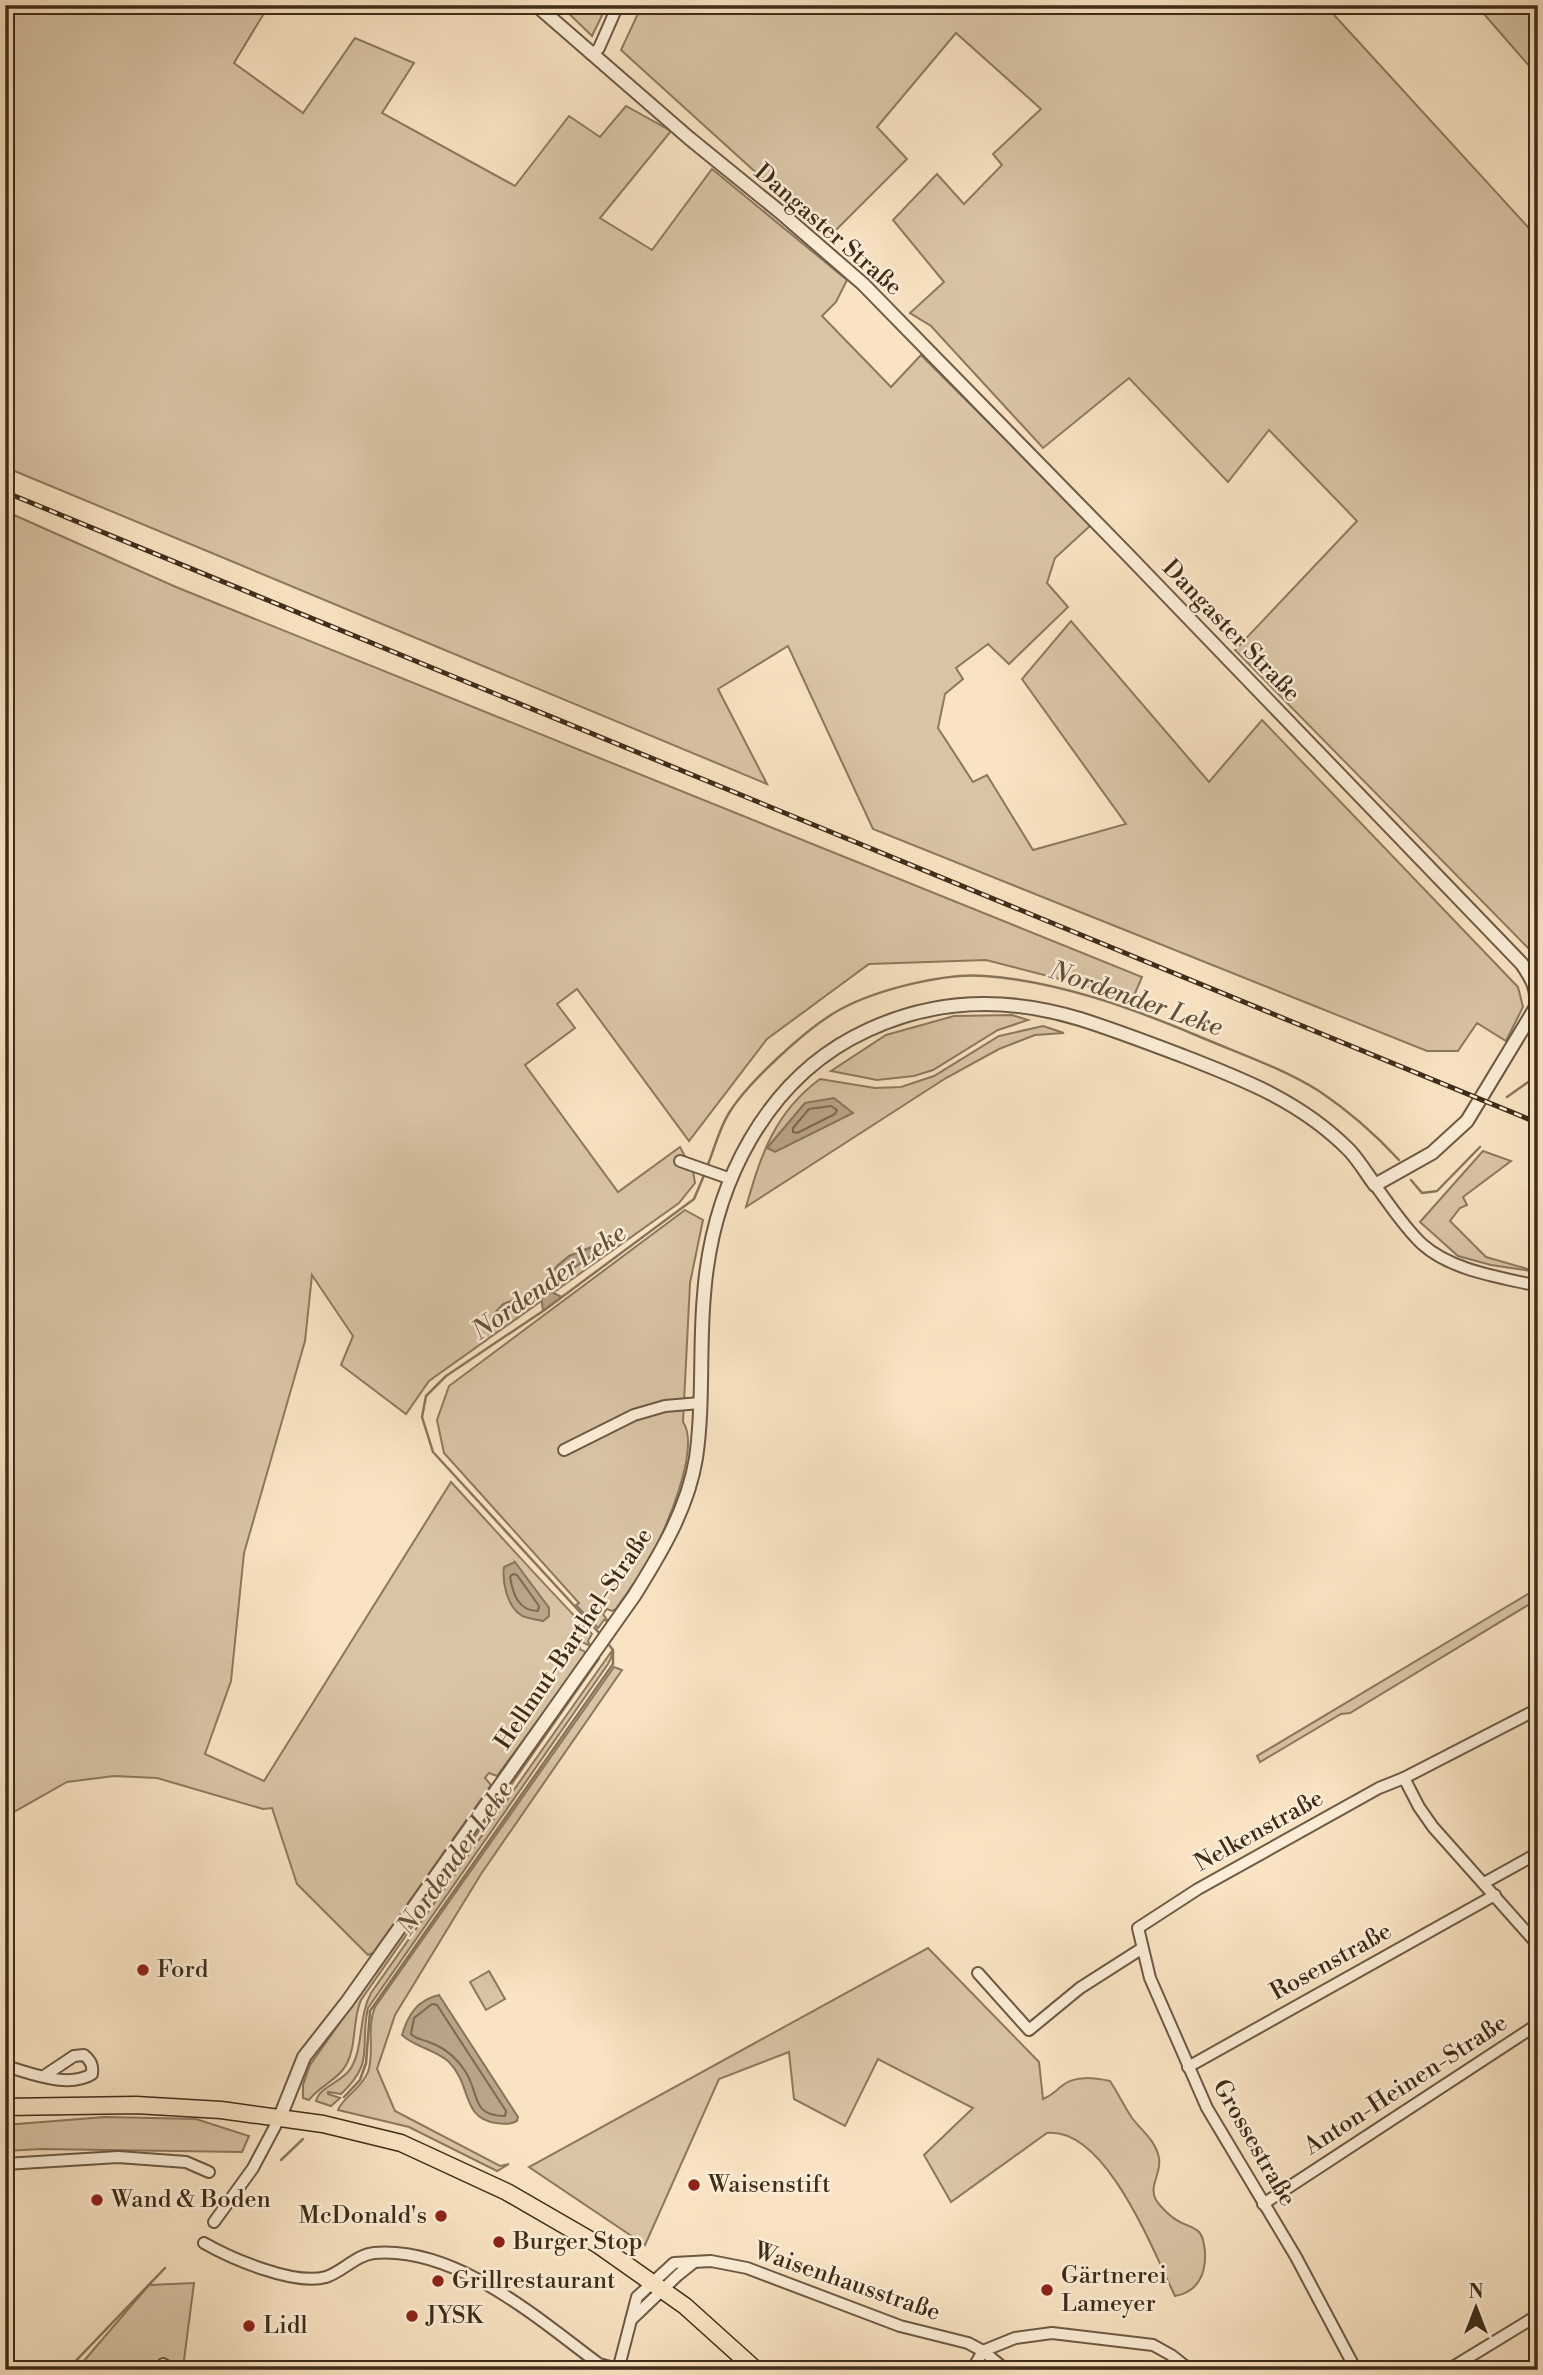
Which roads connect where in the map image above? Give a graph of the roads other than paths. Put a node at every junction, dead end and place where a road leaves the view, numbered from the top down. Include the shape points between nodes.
1 (536, 5) edge
2 (618, 5) edge
3 (592, 55) junction
4 (680, 1161) dead end
5 (731, 1179) junction
6 (1376, 1185) junction
7 (1538, 1286) edge
8 (700, 1403) junction
9 (564, 1450) dead end
10 (1538, 1709) edge
11 (1404, 1779) junction
12 (1538, 1853) edge
13 (1484, 1883) junction
14 (1495, 1895) junction
15 (1138, 1928) joint
16 (1538, 1945) edge
17 (1142, 1949) junction
18 (978, 1973) dead end
19 (1538, 2024) edge
20 (5, 2066) edge
21 (1188, 2067) junction
22 (44, 2076) dead end
23 (5, 2107) edge
24 (37, 2108) junction
25 (5, 2115) edge
26 (280, 2117) junction
27 (5, 2164) edge
28 (209, 2172) dead end
29 (1263, 2204) junction
30 (214, 2222) dead end
31 (204, 2243) dead end
32 (658, 2285) junction
33 (1538, 2315) edge
34 (983, 2351) junction
35 (618, 2369) edge
36 (756, 2370) edge
37 (967, 2370) edge
38 (1006, 2370) edge
39 (1190, 2370) edge
40 (1356, 2370) edge
41 (1448, 2370) edge

1 - 3 street, Dangaster Straße
2 - 3 street
3 - 6 street, Dangaster Straße via 866,288 1533,979 1536,1007 1467,1121 1432,1153
4 - 5 street
5 - 6 street, Hellmut-Barthel-Straße via 762,1118 798,1076 832,1049 891,1019 920,1010 984,1003 1048,1009 1252,1083 1321,1127 1350,1152
5 - 8 street, Hellmut-Barthel-Straße via 707,1267
6 - 7 street via 1410,1231 1439,1257
8 - 9 street via 634,1415
8 - 26 street, Hellmut-Barthel-Straße via 689,1488 652,1568 304,2057
10 - 11 street, Nelkenstraße
11 - 13 street via 1426,1818
11 - 15 street, Nelkenstraße via 1355,1801
12 - 13 street
13 - 14 street
14 - 16 street
14 - 21 street, Rosenstraße
15 - 17 street, Grossestraße
17 - 18 street via 1080,1988 1029,2030
17 - 21 street, Grossestraße
19 - 29 street, Anton-Heinen-Straße
20 - 22 street
21 - 29 street, Grossestraße via 1217,2128
23 - 24 main road
24 - 25 main road
24 - 26 main road via 147,2106
26 - 30 street via 253,2168
26 - 32 main road via 375,2135 421,2151 530,2205
27 - 28 street via 118,2157 186,2162
29 - 40 street, Grossestraße
31 - 35 street via 300,2278 328,2277 373,2253 444,2264 486,2283 599,2364
32 - 34 street, Waisenhausstraße via 674,2263 711,2261 747,2268 901,2326
32 - 35 street via 637,2297
32 - 36 main road
33 - 41 street
34 - 37 street
34 - 38 street, Waisenhausstraße
34 - 39 street via 1015,2339 1052,2333 1153,2345

